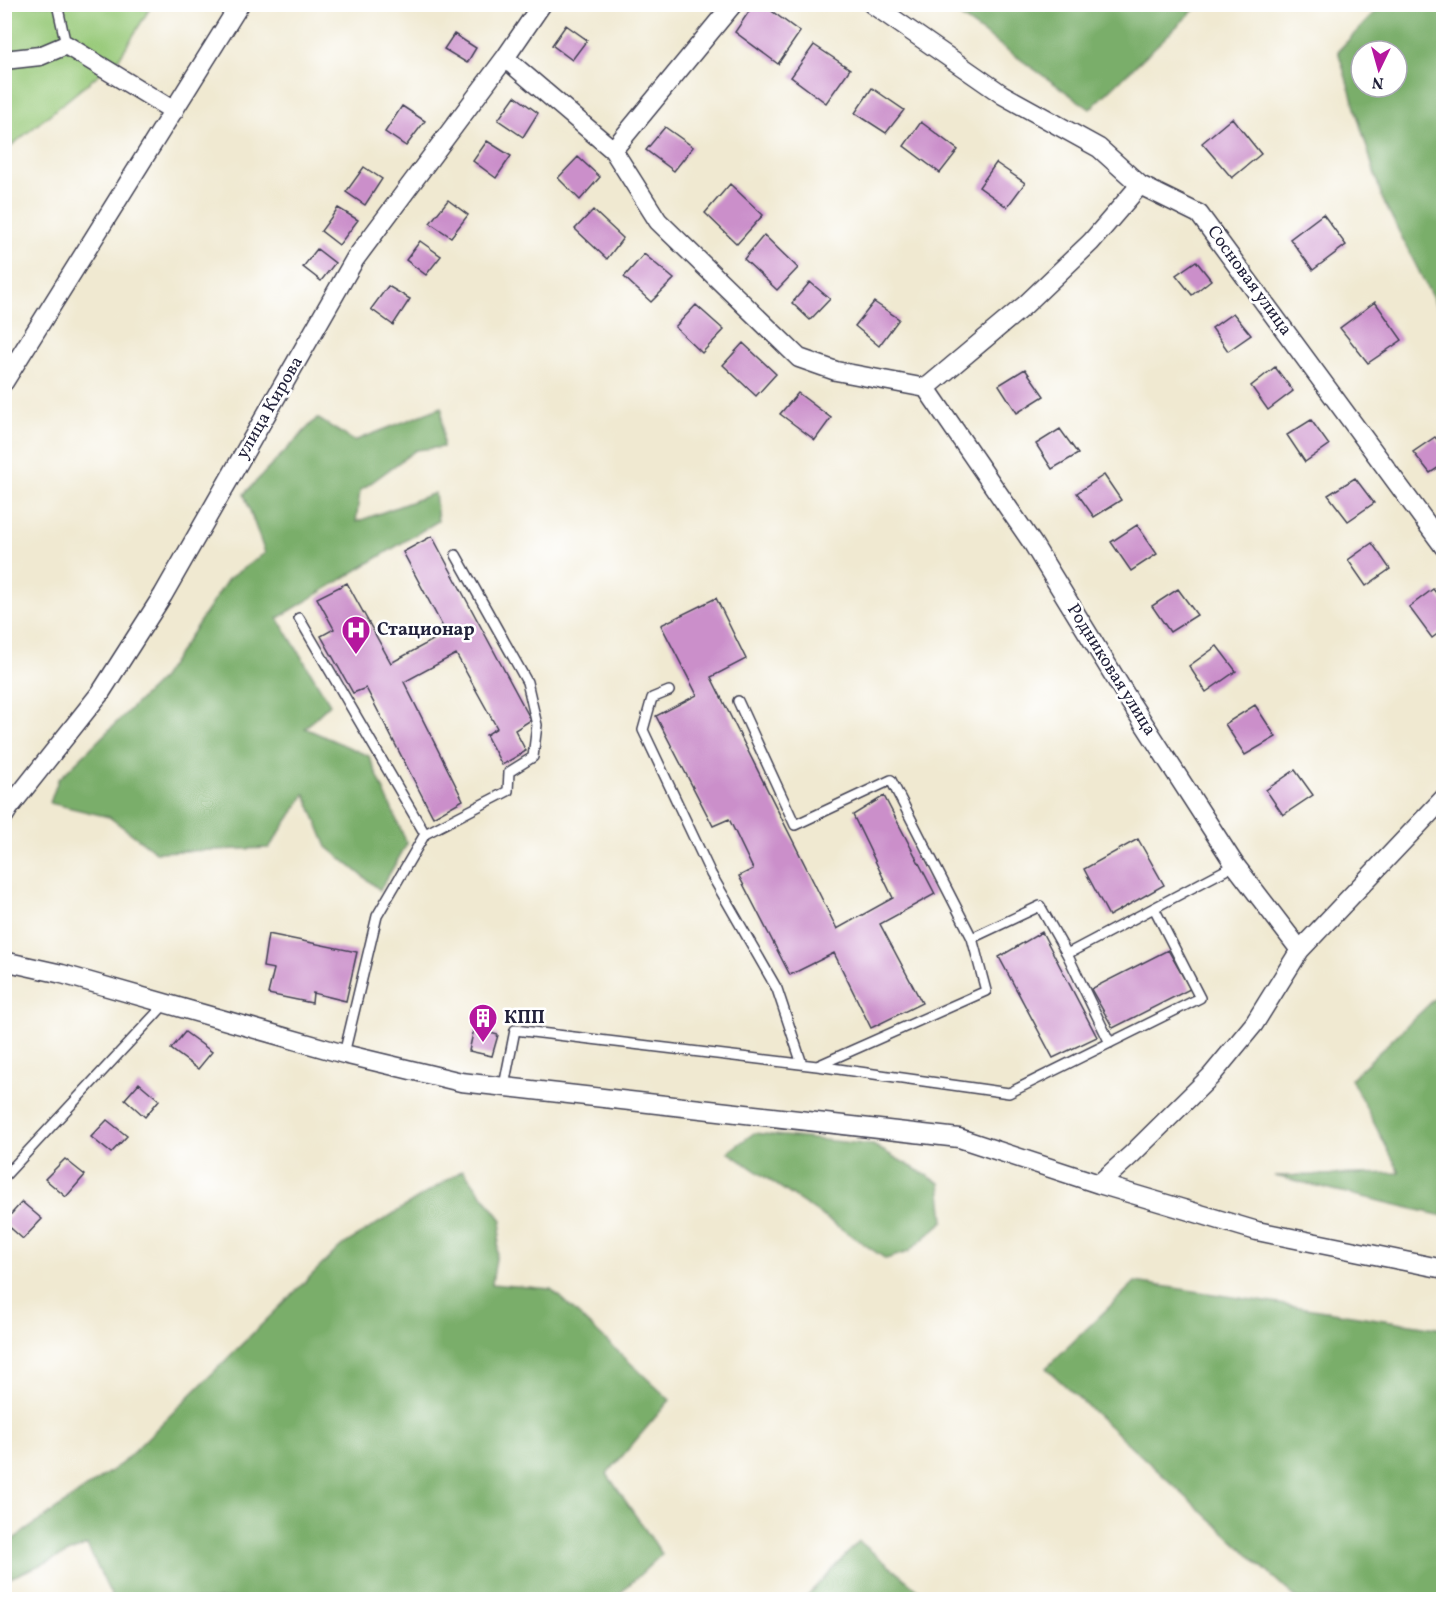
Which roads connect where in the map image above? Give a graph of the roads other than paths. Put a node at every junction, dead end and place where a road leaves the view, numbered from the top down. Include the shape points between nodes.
1 (57, 4) edge
2 (240, 4) edge
3 (542, 4) edge
4 (733, 4) edge
5 (872, 4) edge
6 (66, 45) junction
7 (505, 58) junction
8 (4, 60) edge
9 (174, 111) junction
10 (613, 150) junction
11 (1140, 185) junction
12 (4, 382) edge
13 (926, 388) junction
14 (1443, 547) edge
15 (456, 555) dead end
16 (299, 618) dead end
17 (669, 691) dead end
18 (738, 701) dead end
19 (1443, 798) edge
20 (4, 816) edge
21 (425, 834) junction
22 (1235, 866) junction
23 (1154, 908) junction
24 (972, 938) junction
25 (1300, 950) junction
26 (1067, 954) junction
27 (4, 963) edge
28 (165, 1004) junction
29 (1110, 1043) junction
30 (344, 1054) junction
31 (802, 1064) junction
32 (817, 1066) junction
33 (504, 1086) junction
34 (4, 1177) edge
35 (1099, 1184) junction
36 (1443, 1269) edge

1 - 6 lane
2 - 9 street
3 - 7 street, улица Кирова
4 - 10 street
5 - 11 street, Сосновая улица via 1003,95 1099,148
6 - 8 street via 40,56
6 - 9 street
7 - 10 street
7 - 20 street, улица Кирова via 355,259 164,595 101,692
9 - 12 street
10 - 13 street via 658,220 799,358 836,371
11 - 13 street via 1091,242 1025,305
11 - 14 street, Сосновая улица via 1199,214
13 - 22 street, Родниковая улица via 1033,544
15 - 21 lane via 527,682 537,725 533,757 509,772 508,792
16 - 21 lane
17 - 31 lane via 652,698 643,730 711,874 777,989
18 - 24 lane via 795,825 891,780
19 - 25 street
21 - 30 lane via 377,916
22 - 23 lane
22 - 25 street, Родниковая улица
23 - 26 lane
23 - 29 lane via 1200,998
24 - 26 lane via 1040,906
24 - 32 lane via 986,991
25 - 35 street via 1254,1024 1211,1076
26 - 29 lane
27 - 28 street via 62,974
28 - 30 street
28 - 34 lane
29 - 32 lane via 1009,1093
30 - 33 street via 461,1082
31 - 32 lane
31 - 33 lane via 515,1029
33 - 35 street via 958,1138
35 - 36 street via 1257,1231

